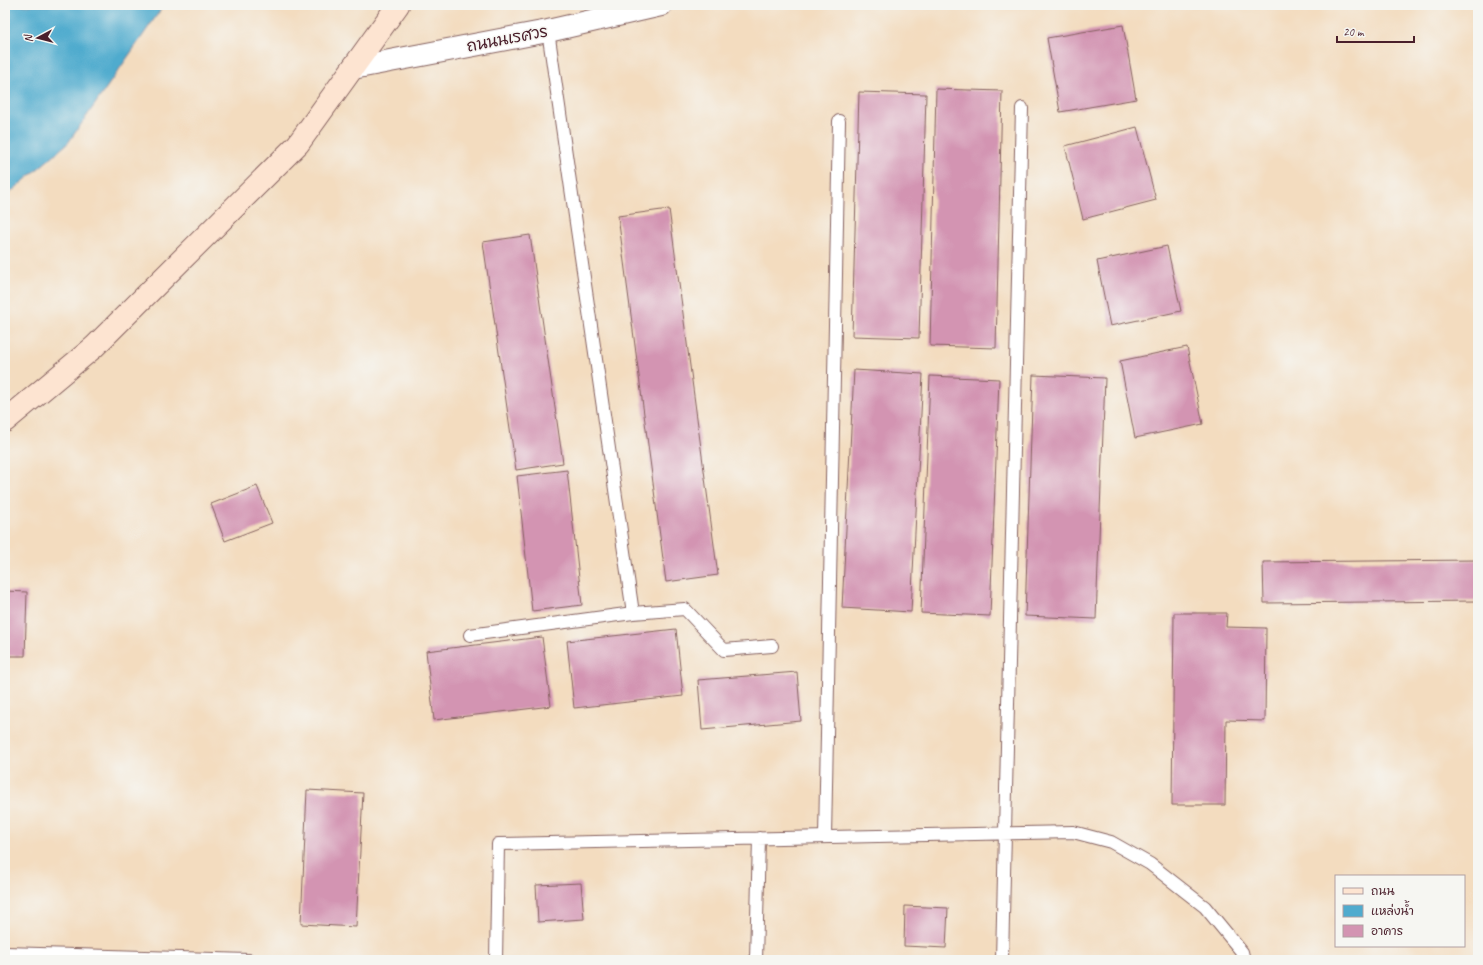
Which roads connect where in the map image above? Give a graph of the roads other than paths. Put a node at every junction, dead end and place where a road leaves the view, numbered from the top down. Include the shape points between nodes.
1 (398, 5) edge
2 (661, 5) edge
3 (548, 31) junction
4 (353, 68) junction
5 (1022, 108) dead end
6 (840, 121) dead end
7 (5, 421) edge
8 (633, 613) junction
9 (470, 635) dead end
10 (772, 646) dead end
11 (1005, 834) junction
12 (825, 837) junction
13 (759, 838) junction
14 (5, 953) edge
15 (56, 957) edge
16 (249, 960) edge
17 (496, 960) edge
18 (756, 960) edge
19 (1002, 960) edge
20 (1244, 960) edge

1 - 4 main road
2 - 3 street, ถนนนเรศวร
3 - 4 street, ถนนนเรศวร
3 - 8 lane
4 - 7 main road via 298,144 94,347
5 - 11 lane
6 - 12 lane
8 - 9 lane
8 - 10 lane via 685,609 724,650
11 - 12 lane
11 - 19 lane
11 - 20 lane via 1073,832 1110,842 1150,864 1205,907 1242,952
12 - 13 lane
13 - 17 lane via 498,844
13 - 18 lane
14 - 15 lane
15 - 16 lane

